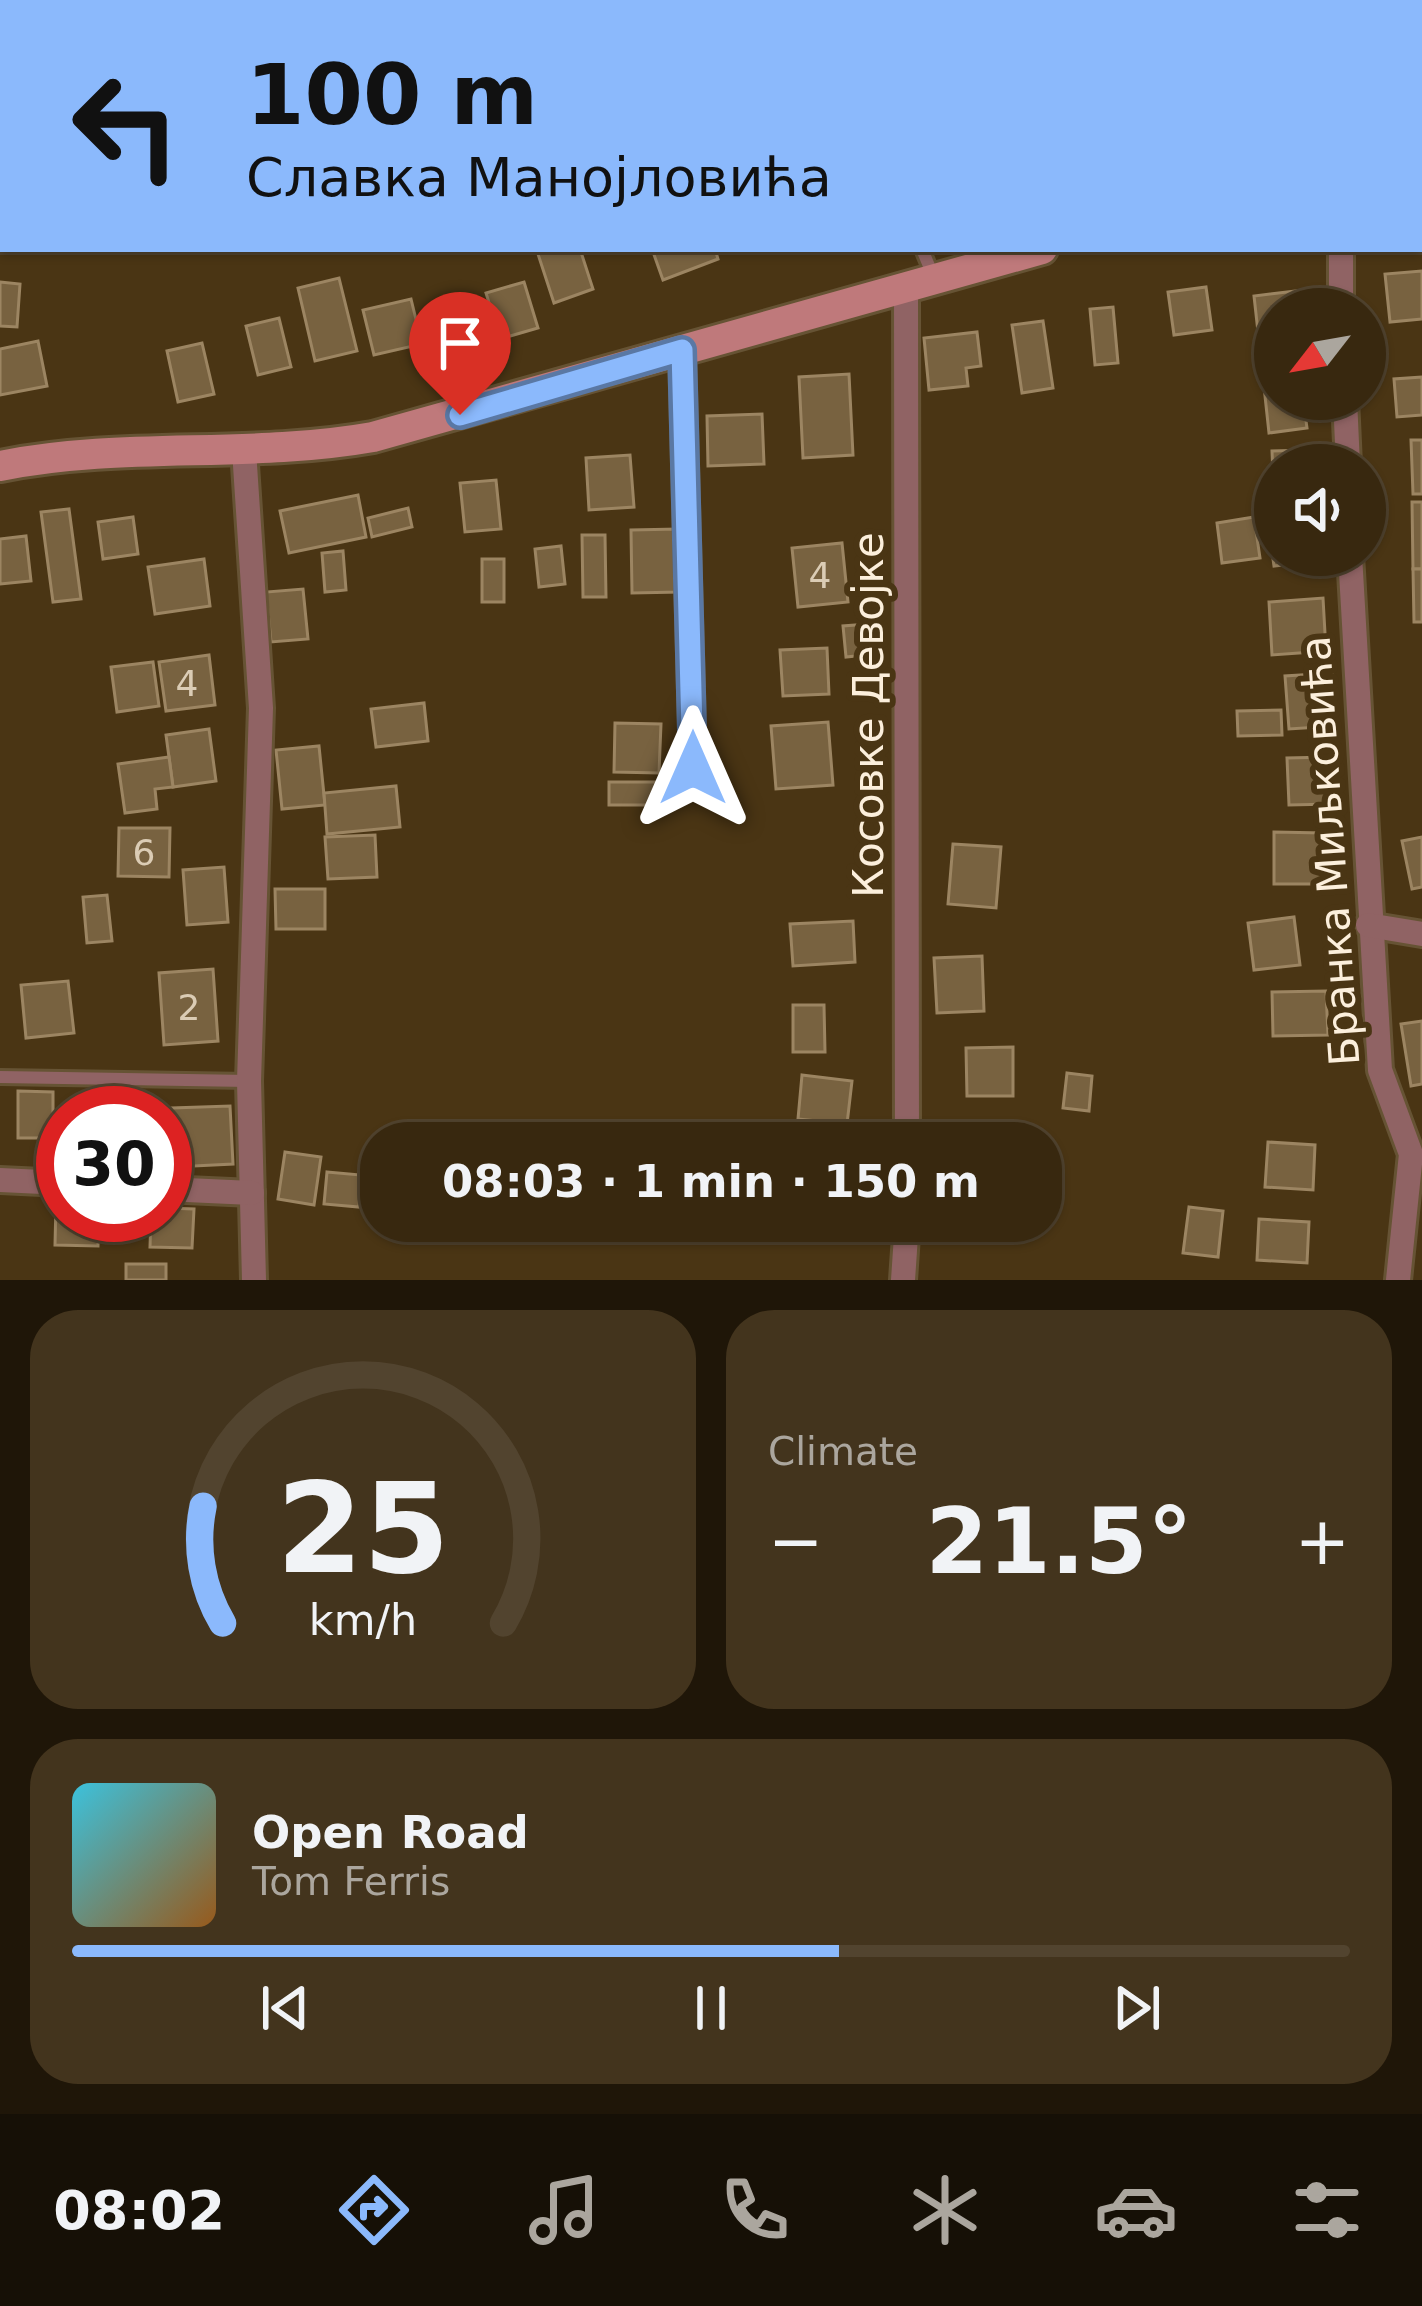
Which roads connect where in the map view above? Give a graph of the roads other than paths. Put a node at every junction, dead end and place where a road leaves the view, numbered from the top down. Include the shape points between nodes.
1 (922, 252) edge
2 (1025, 252) edge
3 (1341, 252) edge
4 (920, 283) junction
5 (1341, 288) edge
6 (682, 350) junction
7 (244, 450) junction
8 (0, 466) edge
9 (1351, 576) edge
10 (693, 768) dead end
11 (1368, 925) junction
12 (1422, 934) edge
13 (0, 1077) edge
14 (249, 1081) junction
15 (907, 1122) edge
16 (0, 1180) edge
17 (36, 1182) edge
18 (192, 1190) edge
19 (252, 1193) junction
20 (906, 1242) edge
21 (254, 1280) edge
22 (903, 1280) edge
23 (1398, 1280) edge

1 - 4 lane
2 - 4 main road
3 - 5 street
4 - 6 main road
4 - 15 street, Косовке Девојке
6 - 7 main road via 393,433
6 - 10 street
7 - 8 main road via 118,449
7 - 14 street via 261,708
9 - 11 street, Бранка Миљковића
11 - 12 street
11 - 23 street, Бранка Миљковића via 1380,1070 1411,1154
13 - 14 lane
14 - 19 street
16 - 17 street
18 - 19 street
19 - 21 street
20 - 22 street

